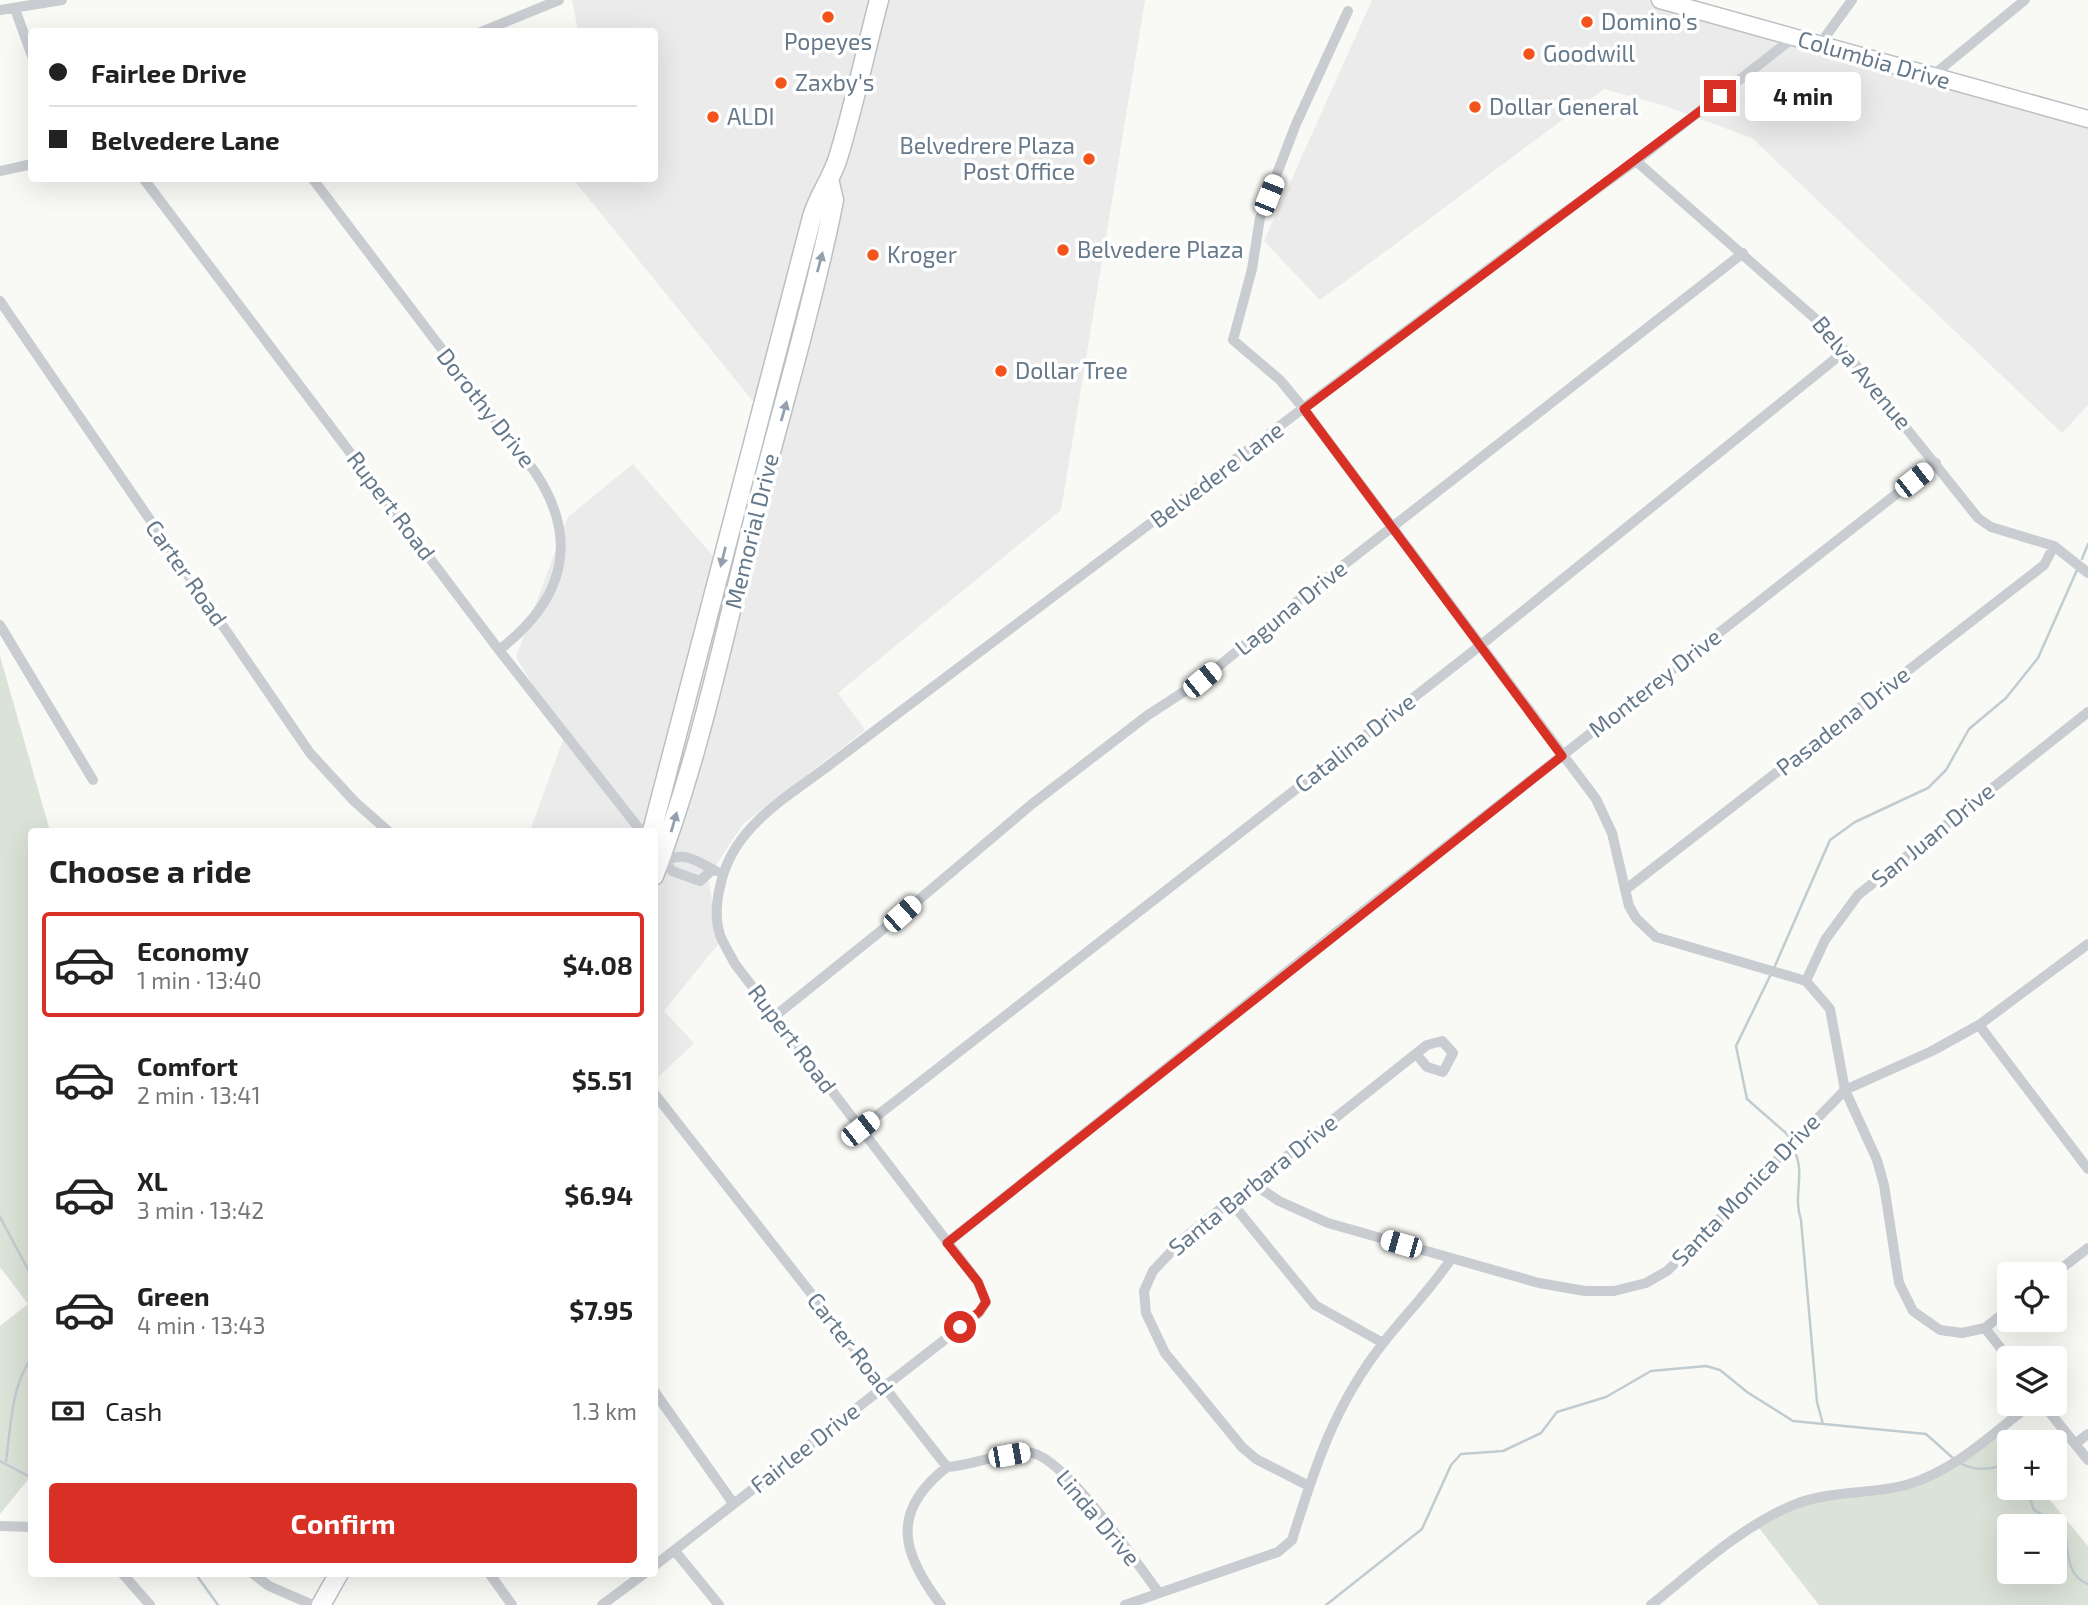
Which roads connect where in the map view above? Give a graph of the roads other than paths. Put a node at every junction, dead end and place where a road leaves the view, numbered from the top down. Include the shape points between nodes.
1 (62, 0) edge
2 (559, 0) edge
3 (879, 0) edge
4 (1660, 0) edge
5 (1852, 0) edge
6 (2025, 0) edge
7 (15, 9) junction
8 (0, 10) edge
9 (1348, 11) dead end
10 (491, 28) edge
11 (1793, 38) junction
12 (1820, 44) junction
13 (28, 45) edge
14 (1932, 76) junction
15 (2088, 119) edge
16 (1636, 161) junction
17 (28, 165) edge
18 (0, 171) edge
19 (146, 182) edge
20 (315, 182) edge
21 (830, 183) junction
22 (1743, 253) junction
23 (0, 302) edge
24 (1845, 351) junction
25 (1304, 409) junction
26 (1936, 463) junction
27 (1392, 527) junction
28 (2054, 546) junction
29 (2088, 573) edge
30 (0, 625) edge
31 (1481, 645) junction
32 (499, 650) junction
33 (2088, 712) edge
34 (1562, 756) junction
35 (93, 780) dead end
36 (385, 828) edge
37 (639, 828) edge
38 (653, 828) edge
39 (661, 855) edge
40 (717, 872) junction
41 (1625, 890) junction
42 (2088, 944) edge
43 (1806, 981) junction
44 (775, 1016) junction
45 (1979, 1025) junction
46 (1416, 1054) dead end
47 (1845, 1090) junction
48 (658, 1098) edge
49 (860, 1129) junction
50 (2088, 1169) edge
51 (1252, 1183) junction
52 (1231, 1202) junction
53 (947, 1243) junction
54 (2088, 1248) edge
55 (1451, 1259) junction
56 (2067, 1264) edge
57 (986, 1302) joint
58 (1997, 1318) edge
59 (1985, 1328) junction
60 (1383, 1343) junction
61 (1999, 1346) edge
62 (883, 1387) junction
63 (658, 1397) edge
64 (2016, 1416) edge
65 (2053, 1416) edge
66 (2088, 1434) edge
67 (2075, 1444) junction
68 (2088, 1460) edge
69 (947, 1467) junction
70 (1309, 1486) junction
71 (733, 1503) junction
72 (0, 1526) edge
73 (28, 1527) edge
74 (675, 1550) junction
75 (658, 1563) edge
76 (126, 1577) edge
77 (257, 1577) edge
78 (337, 1577) edge
79 (492, 1577) edge
80 (640, 1577) edge
81 (1159, 1593) junction
82 (150, 1605) edge
83 (313, 1605) edge
84 (321, 1605) edge
85 (512, 1605) edge
86 (602, 1605) edge
87 (719, 1605) edge
88 (941, 1605) edge
89 (1125, 1605) edge
90 (1651, 1605) edge

1 - 7 street
2 - 10 street
3 - 21 main road, Memorial Drive
4 - 11 main road, Columbia Drive
5 - 12 street
6 - 14 street
7 - 8 street
7 - 13 street
9 - 25 street via 1296,124 1260,218 1233,340 1280,380
11 - 12 main road, Columbia Drive
11 - 16 street, Belvedere Lane
12 - 14 main road, Columbia Drive
14 - 15 main road, Columbia Drive
16 - 22 street, Belva Avenue
16 - 25 street, Belvedere Lane
17 - 18 street
19 - 32 street, Rupert Road
20 - 32 street, Dorothy Drive via 536,472 557,512 561,562 553,586 520,634
21 -> 38 main road, Memorial Drive via 817,199 812,217
39 -> 21 main road, Memorial Drive via 694,755 797,362 834,200
22 - 24 street, Belva Avenue via 1807,309
22 - 27 street, Laguna Drive
23 - 36 street, Carter Road via 310,753
24 - 26 street, Belva Avenue
24 - 31 street, Catalina Drive
25 - 27 street
25 - 40 street, Belvedere Lane via 758,819
26 - 28 street, Belva Avenue via 1978,518 1991,527
26 - 34 street, Monterey Drive
27 - 31 street
27 - 44 street, Laguna Drive via 1202,680 1148,715 1032,804
28 - 29 street, Belva Avenue
28 - 41 street, Pasadena Drive via 2044,565
30 - 35 street
31 - 34 street
31 - 49 street, Catalina Drive
32 - 37 street, Rupert Road
33 - 43 street, San Juan Drive via 1858,895 1825,940
34 - 41 street via 1595,799 1612,833
34 - 53 street, Monterey Drive
39 - 40 street via 681,855 707,863
39 - 40 street via 672,871 700,881
40 - 44 street, Rupert Road via 720,934 735,964
41 - 43 street via 1636,918 1656,937
42 - 45 street, Santa Monica Drive
43 - 47 street via 1830,1009
44 - 49 street, Rupert Road
45 - 47 street, Santa Monica Drive
45 - 50 street
46 - 51 street, Santa Barbara Drive
47 - 55 street, Santa Monica Drive via 1667,1271 1646,1283 1614,1291 1585,1291
47 - 59 street via 1877,1160 1906,1301 1920,1319 1940,1330 1962,1333
48 - 62 street, Carter Road
49 - 53 street, Rupert Road
51 - 52 street, Santa Barbara Drive
51 - 55 street, Santa Monica Drive via 1328,1223
52 - 60 street via 1315,1305
52 - 70 street, Santa Barbara Drive via 1184,1238 1153,1270 1144,1291 1146,1313 1165,1353 1242,1447 1255,1460
53 - 57 street, Rupert Road via 978,1282
54 - 56 street
55 - 60 street
57 - 62 street, Fairlee Drive
58 - 59 street
59 - 61 street
60 - 70 street via 1334,1417
62 - 69 street, Carter Road
62 - 71 street, Fairlee Drive
63 - 71 street
64 - 90 street via 1938,1472 1879,1490 1818,1497 1771,1516 1745,1530
65 - 67 street
66 - 67 street
67 - 68 street
69 - 81 street, Linda Drive via 1028,1451 1044,1457 1093,1506
69 - 88 street via 926,1488 906,1530 914,1563
70 - 81 street via 1292,1540 1278,1552
71 - 74 street, Fairlee Drive
72 - 73 street
74 - 75 street, Fairlee Drive
74 - 87 street
76 - 82 street
77 - 83 street via 269,1587
78 - 84 main road
79 - 85 street
80 - 86 street
81 - 89 street

